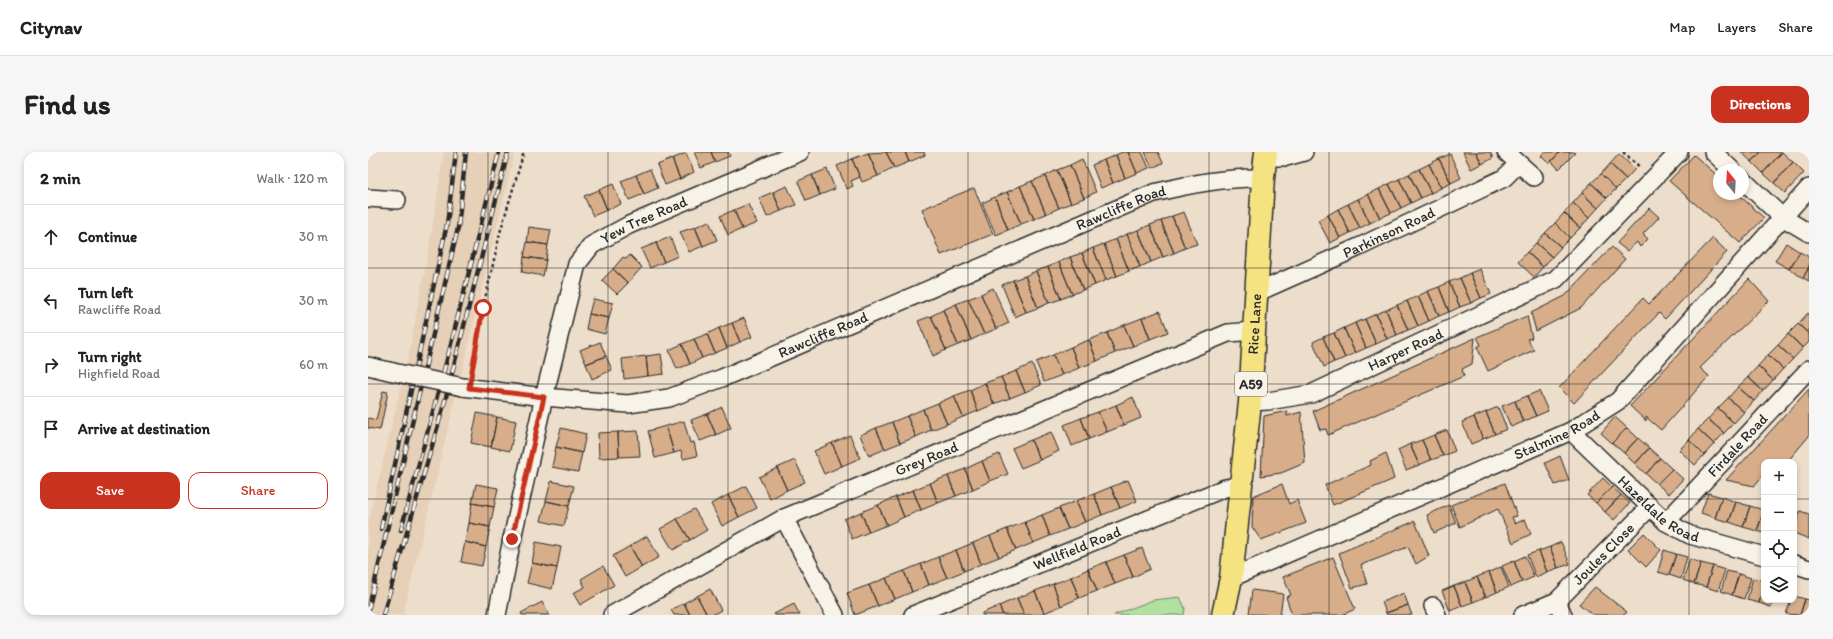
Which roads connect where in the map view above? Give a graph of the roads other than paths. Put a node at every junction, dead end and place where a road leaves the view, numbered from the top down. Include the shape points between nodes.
1 (800, 152) edge
2 (1304, 152) edge
3 (1506, 152) edge
4 (1679, 152) edge
5 (1713, 152) edge
6 (1266, 154) edge
7 (1518, 164) junction
8 (1726, 164) edge
9 (1534, 177) dead end
10 (1263, 178) junction
11 (1749, 186) edge
12 (1809, 188) edge
13 (368, 198) edge
14 (397, 200) dead end
15 (1782, 217) junction
16 (1809, 233) edge
17 (1256, 293) junction
18 (1254, 331) junction
19 (368, 366) edge
20 (1809, 369) edge
21 (544, 397) junction
22 (1250, 402) junction
23 (1571, 431) junction
24 (1241, 485) junction
25 (1650, 506) junction
26 (784, 518) junction
27 (1666, 522) junction
28 (1761, 555) edge
29 (1797, 565) edge
30 (1809, 569) edge
31 (1231, 578) junction
32 (1560, 608) edge
33 (497, 615) edge
34 (612, 615) edge
35 (835, 615) edge
36 (913, 615) edge
37 (1223, 615) edge
38 (1523, 615) edge

1 - 21 street, Yew Tree Road via 629,226 592,245 577,264
2 - 6 street via 1286,157
3 - 7 street
4 - 22 street, Harper Road via 1556,279 1311,394
5 - 8 street
6 - 10 highway, Rice Lane / A59
7 - 9 street
7 - 17 street, Parkinson Road via 1504,178
10 - 17 highway, Rice Lane / A59
10 - 21 street, Rawcliffe Road via 1184,185 1154,193 730,375 669,398 628,404
11 - 15 street
12 - 15 street, Stalmine Road
13 - 14 street
15 - 16 street
15 - 23 street, Stalmine Road via 1618,401
17 - 18 highway, Rice Lane / A59
18 - 22 highway, Rice Lane / A59
18 - 26 street, Grey Road via 1228,333
19 - 21 street, Rawcliffe Road, bridge via 466,387
20 - 27 street, Firdale Road
21 - 33 street, Yew Tree Road
22 - 24 highway, Rice Lane / A59
23 - 25 street, Hazeldale Road
23 - 31 street, Stalmine Road
24 - 31 highway, Rice Lane / A59
24 - 36 street, Wellfield Road via 1225,488
25 - 27 street, Hazeldale Road
25 - 32 street, Joules Close
26 - 34 street, Grey Road
26 - 35 street
27 - 28 street, Hazeldale Road via 1690,535
29 - 30 street
31 - 37 highway, Rice Lane / A59
32 - 38 street, Joules Close

